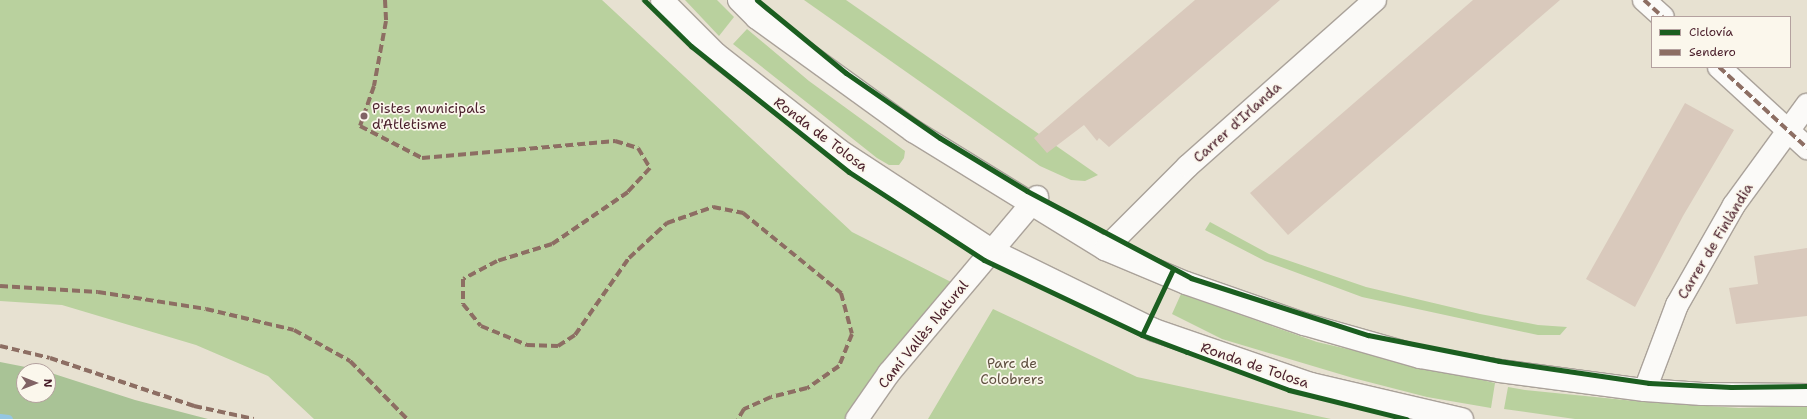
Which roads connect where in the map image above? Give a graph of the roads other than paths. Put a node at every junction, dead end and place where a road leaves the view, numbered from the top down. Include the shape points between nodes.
1 (662, 0) edge
2 (739, 0) edge
3 (1375, 0) edge
4 (1644, 0) edge
5 (1662, 16) edge
6 (1720, 68) edge
7 (1807, 105) edge
8 (1787, 129) junction
9 (1807, 148) edge
10 (1034, 201) junction
11 (1105, 249) junction
12 (993, 251) junction
13 (1645, 390) junction
14 (1807, 395) edge
15 (857, 419) edge
16 (1462, 419) edge

1 - 12 street, Ronda de Tolosa via 716,54 840,151
2 - 10 street via 757,18 913,131
3 - 11 street, Carrer d'Irlanda via 1188,166
4 - 5 street
6 - 8 street
7 - 8 street, Carrer de Finlàndia
8 - 9 street
8 - 13 street, Carrer de Finlàndia via 1734,205 1676,305
10 - 11 street
10 - 12 street
11 - 13 street via 1186,283 1297,322 1420,357 1500,371
12 - 15 street, Camí Vallès Natural via 889,373
12 - 16 street, Ronda de Tolosa via 1154,330 1311,384
13 - 14 street via 1702,394

